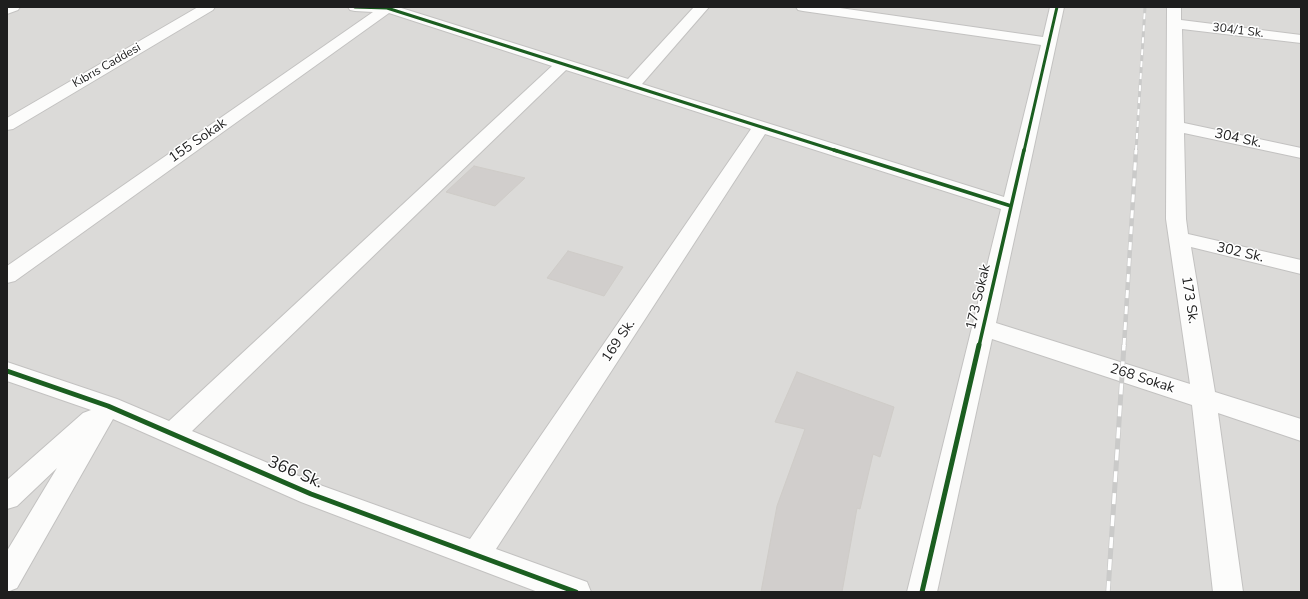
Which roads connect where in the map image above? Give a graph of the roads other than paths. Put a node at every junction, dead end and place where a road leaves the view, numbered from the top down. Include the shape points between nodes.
1 (12, 7) edge
2 (208, 7) edge
3 (355, 7) edge
4 (702, 7) edge
5 (803, 7) edge
6 (1057, 7) edge
7 (388, 8) edge
8 (7, 10) edge
9 (1174, 15) edge
10 (1301, 39) edge
11 (1049, 42) junction
12 (563, 64) junction
13 (631, 86) junction
14 (7, 125) edge
15 (1175, 126) junction
16 (762, 127) junction
17 (1301, 153) edge
18 (1011, 206) junction
19 (1179, 238) junction
20 (1301, 267) edge
21 (7, 276) edge
22 (983, 327) junction
23 (7, 371) edge
24 (1204, 399) junction
25 (108, 406) junction
26 (1301, 430) edge
27 (172, 434) junction
28 (7, 497) edge
29 (476, 555) junction
30 (7, 578) edge
31 (576, 592) edge
32 (922, 592) edge
33 (1228, 592) edge

1 - 8 street
2 - 14 street, Kıbrıs Caddesi
3 - 7 street
4 - 13 street
5 - 11 street
6 - 11 street, 173 Sokak
7 - 12 street
7 - 21 street, 155 Sokak
9 - 10 street, 304/1 Sk.
9 - 15 street, 173 Sk.
11 - 18 street, 173 Sokak
12 - 13 street
12 - 27 street
13 - 16 street
15 - 17 street, 304 Sk.
15 - 19 street, 173 Sk. via 1176,219
16 - 18 street
16 - 29 street, 169 Sk.
18 - 22 street, 173 Sokak
19 - 20 street, 302 Sk.
19 - 24 street, 173 Sk.
22 - 24 street, 268 Sokak
22 - 32 street, 173 Sokak
23 - 25 street, 366 Sk.
24 - 26 street, 268 Sokak
24 - 33 street, 173 Sk.
25 - 27 street, 366 Sk.
25 - 28 street
25 - 30 street
27 - 29 street, 366 Sk. via 311,494
29 - 31 street, 366 Sk.

